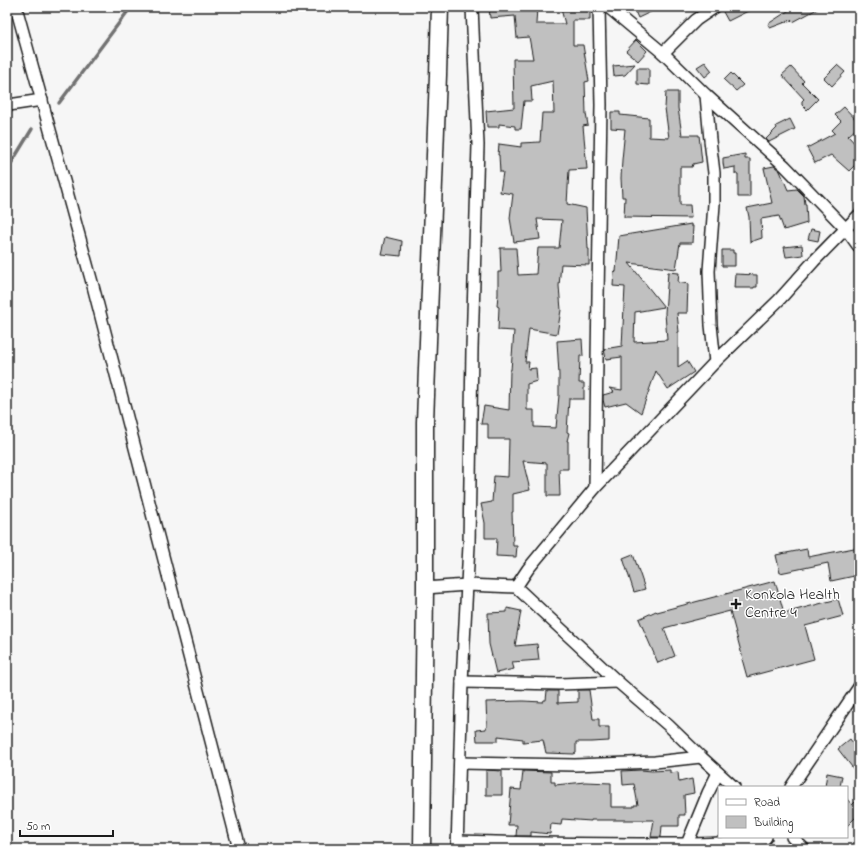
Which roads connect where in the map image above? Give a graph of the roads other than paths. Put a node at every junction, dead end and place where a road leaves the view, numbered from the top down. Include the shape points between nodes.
1 (16, 7) edge
2 (440, 7) edge
3 (472, 7) edge
4 (599, 7) edge
5 (608, 7) edge
6 (715, 7) edge
7 (663, 53) junction
8 (706, 95) junction
9 (42, 100) junction
10 (7, 106) edge
11 (859, 215) edge
12 (846, 229) junction
13 (859, 247) edge
14 (715, 362) junction
15 (596, 488) junction
16 (467, 585) junction
17 (516, 587) junction
18 (425, 588) junction
19 (462, 682) junction
20 (618, 682) junction
21 (859, 687) edge
22 (700, 757) junction
23 (460, 763) junction
24 (718, 773) junction
25 (733, 786) edge
26 (792, 786) edge
27 (765, 838) edge
28 (793, 838) edge
29 (457, 845) edge
30 (687, 847) edge
31 (239, 849) edge
32 (422, 849) edge
33 (804, 849) edge

1 - 9 street
2 - 18 street via 425,422
3 - 16 street via 478,146
4 - 15 street via 601,105
5 - 7 street
6 - 7 street via 696,20
7 - 8 street
8 - 12 street via 785,166
8 - 14 street via 714,173 709,271
9 - 10 street
9 - 31 street via 93,286
11 - 12 street
12 - 13 street
12 - 14 street via 780,300
14 - 15 street
15 - 17 street
16 - 17 street
16 - 18 street
16 - 19 street
17 - 20 street
18 - 32 street
19 - 20 street
19 - 23 street
20 - 22 street
21 - 26 street
22 - 23 street via 655,762 575,765
22 - 24 street
23 - 29 street
24 - 25 street
24 - 30 street
27 - 30 street
28 - 33 street
29 - 30 street via 575,844

